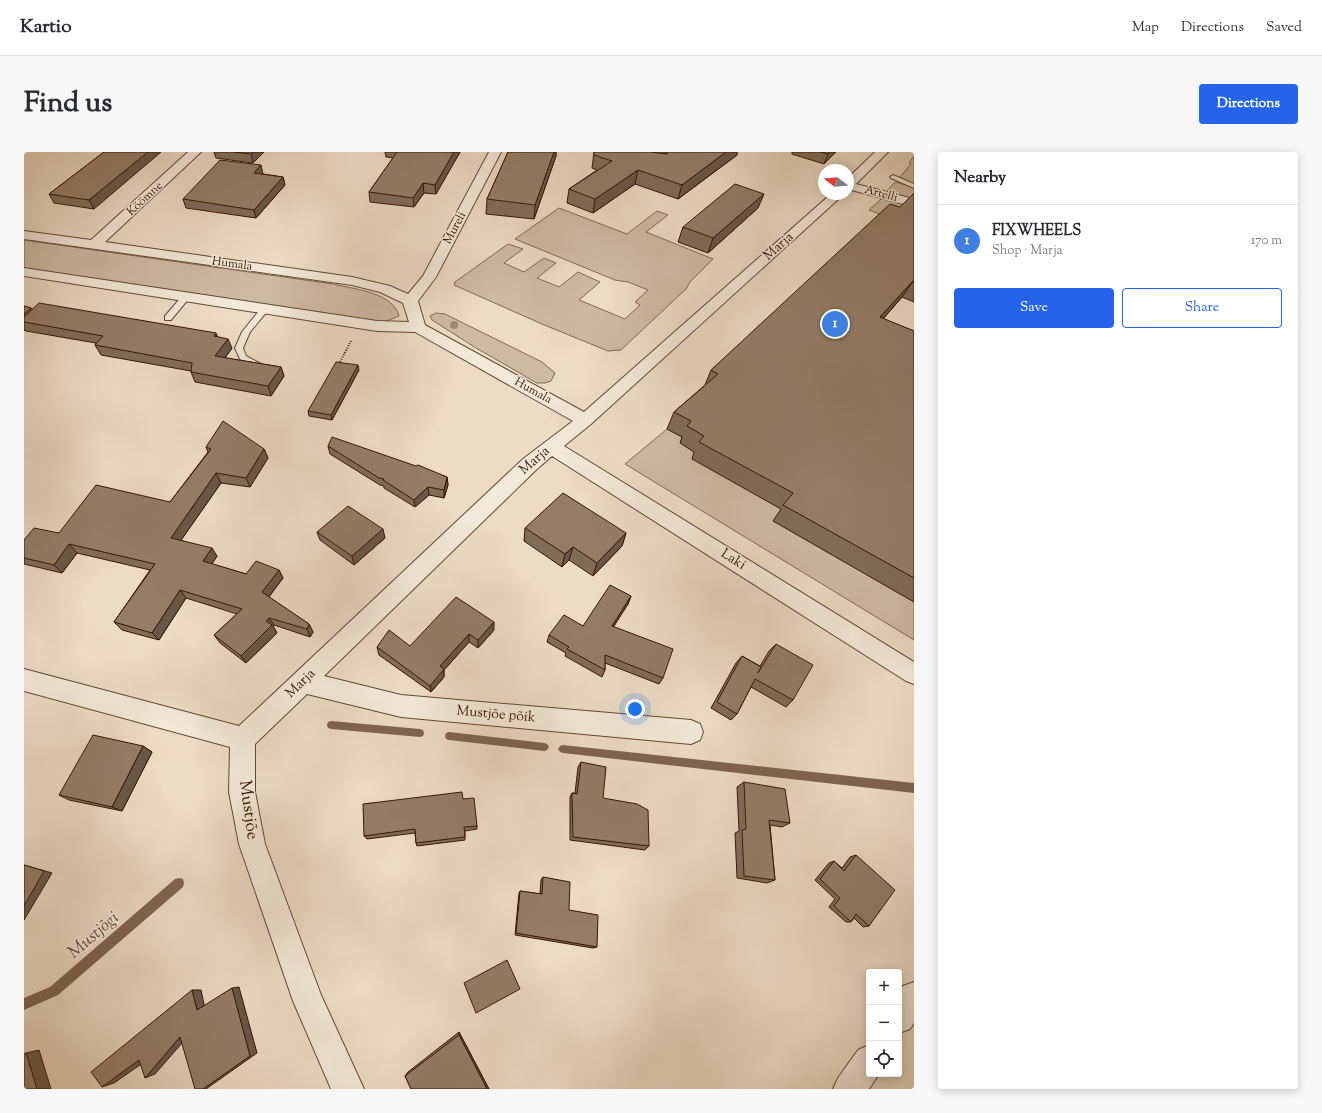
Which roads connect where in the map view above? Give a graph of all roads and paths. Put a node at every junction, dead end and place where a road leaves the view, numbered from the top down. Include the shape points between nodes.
1 (195, 152) edge
2 (496, 152) edge
3 (882, 152) edge
4 (893, 177) dead end
5 (854, 179) edge
6 (914, 186) edge
7 (854, 187) edge
8 (831, 200) edge
9 (914, 203) edge
10 (24, 235) edge
11 (94, 245) junction
12 (24, 272) edge
13 (186, 298) junction
14 (410, 302) junction
15 (265, 309) junction
16 (168, 318) dead end
17 (418, 327) junction
18 (258, 366) edge
19 (585, 420) junction
20 (551, 447) junction
21 (914, 674) edge
22 (24, 680) edge
23 (303, 682) junction
24 (691, 732) dead end
25 (243, 739) junction
26 (914, 997) edge
27 (902, 1014) edge
28 (866, 1065) edge
29 (348, 1089) edge
30 (849, 1089) edge

1 - 11 street, Köömne
2 - 14 street, Mureli via 429,277
3 - 5 street
4 - 6 lane
7 - 9 street, Artelli
8 - 19 street, Marja
10 - 11 street, Humala
11 - 14 street, Humala via 352,282 386,289
12 - 13 street, Humala
13 - 15 street, Humala
13 - 16 lane
14 - 17 street
15 - 17 street, Humala via 377,326
15 - 18 lane via 248,329 239,348 243,357
17 - 19 street, Humala
19 - 20 street, Marja
20 - 21 street, Laki
20 - 23 street, Marja via 530,464
22 - 25 street
23 - 24 street, Mustjõe põik via 401,706
23 - 25 street, Marja
25 - 29 street, Mustjõe via 242,792 252,844 308,1001
26 - 27 street
28 - 30 street

